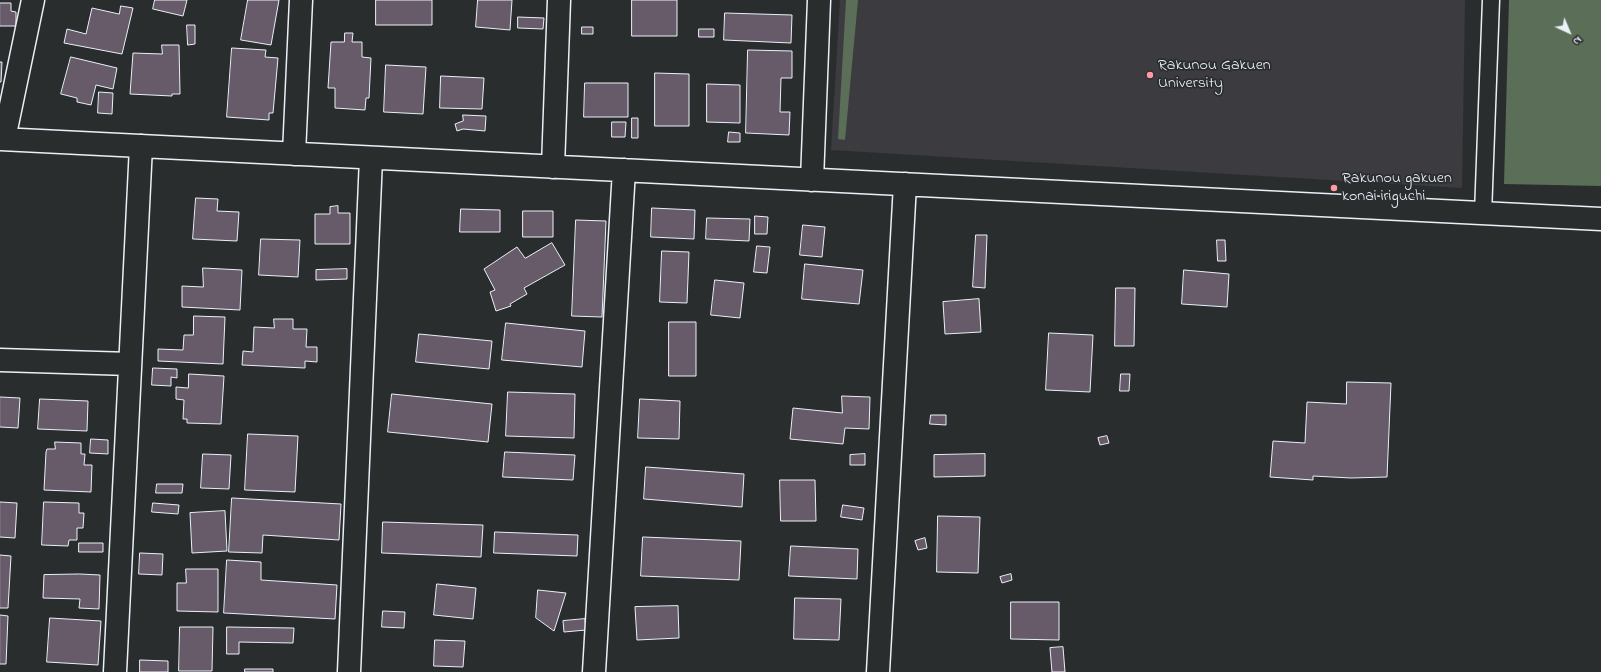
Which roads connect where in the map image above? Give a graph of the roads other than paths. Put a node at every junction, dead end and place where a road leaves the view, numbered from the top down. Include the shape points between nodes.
1 (33, 0) edge
2 (301, 0) edge
3 (559, 0) edge
4 (819, 0) edge
5 (1491, 0) edge
6 (2, 139) edge
7 (141, 146) junction
8 (294, 154) junction
9 (371, 158) junction
10 (553, 167) junction
11 (624, 170) junction
12 (812, 180) junction
13 (905, 184) junction
14 (1483, 214) junction
15 (1601, 219) edge
16 (0, 360) edge
17 (130, 364) junction
18 (115, 672) edge
19 (349, 672) edge
20 (594, 672) edge
21 (878, 672) edge

1 - 6 street
2 - 8 street
3 - 10 street
4 - 12 street
5 - 14 lane
6 - 7 street
7 - 8 street
7 - 17 street
8 - 9 street
9 - 10 street
9 - 19 street
10 - 11 street
11 - 12 street
11 - 20 street
12 - 13 street
13 - 14 street
13 - 21 street
14 - 15 street
16 - 17 street
17 - 18 street

